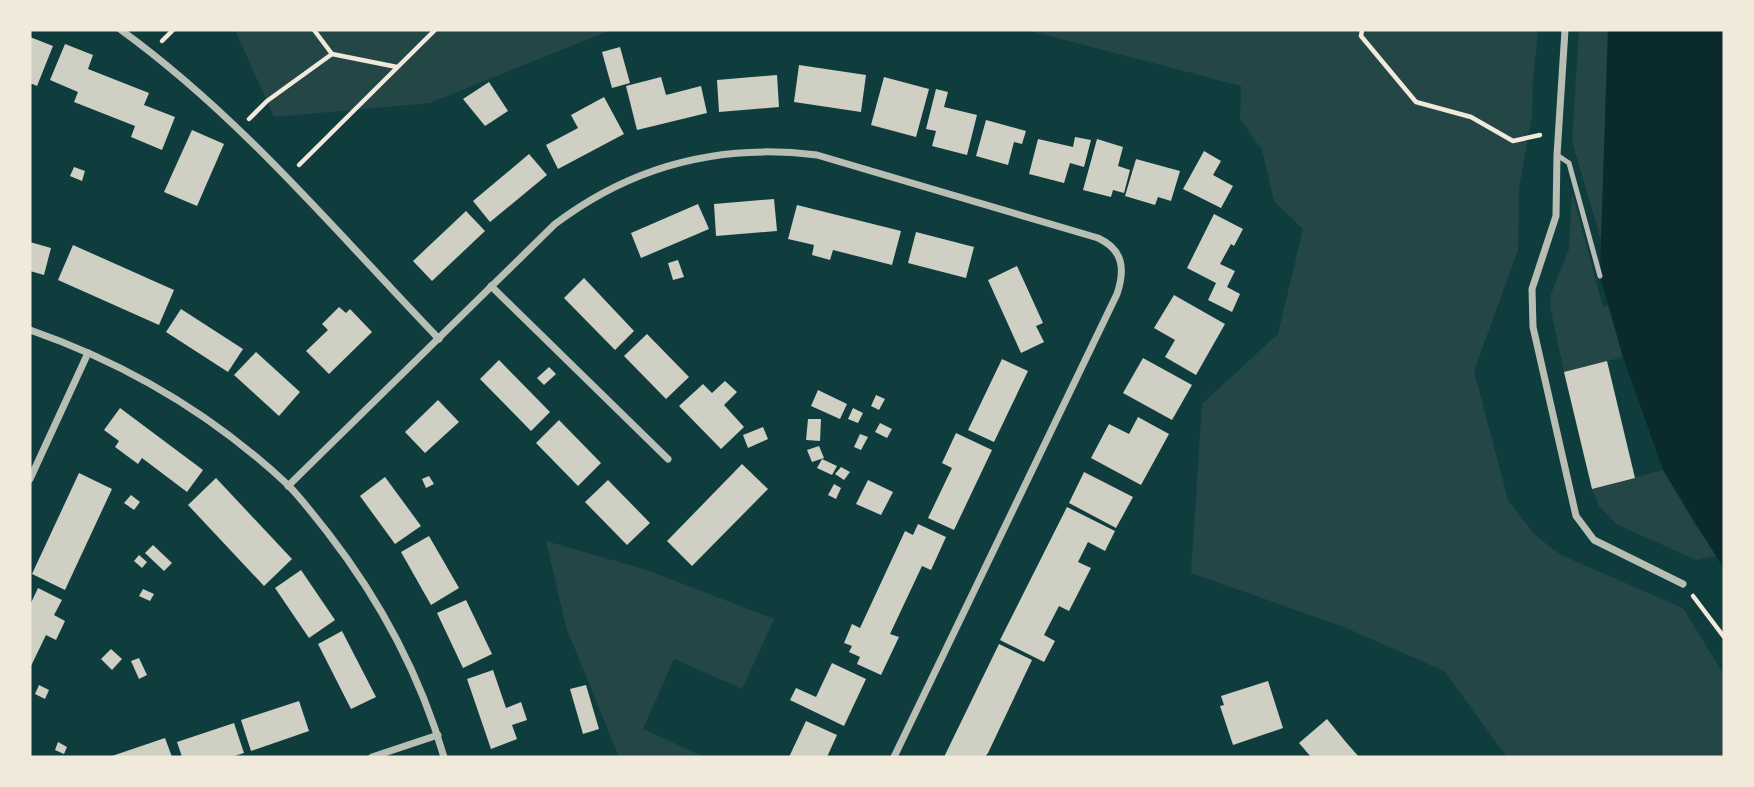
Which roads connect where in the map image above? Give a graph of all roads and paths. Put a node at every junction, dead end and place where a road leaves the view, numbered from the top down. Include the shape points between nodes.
1 (121, 30) edge
2 (314, 30) edge
3 (435, 30) edge
4 (1362, 30) edge
5 (1565, 30) edge
6 (332, 54) junction
7 (398, 68) junction
8 (239, 129) junction
9 (1558, 131) junction
10 (1557, 155) junction
11 (286, 177) junction
12 (1600, 276) dead end
13 (491, 286) junction
14 (30, 330) edge
15 (439, 339) junction
16 (88, 352) junction
17 (668, 459) dead end
18 (30, 479) edge
19 (288, 486) junction
20 (1683, 584) joint
21 (1724, 637) edge
22 (438, 735) junction
23 (372, 757) edge
24 (444, 757) edge
25 (894, 757) edge

1 - 8 street
2 - 6 path
3 - 7 path
4 - 9 path via 1361,36 1416,102 1471,117 1513,141
5 - 9 street
6 - 7 path
6 - 8 path via 267,101
7 - 11 path
8 - 11 street
9 - 10 street
10 - 12 lane via 1569,163
10 - 20 street via 1556,216 1531,289 1532,327 1576,516 1594,540
11 - 15 street
13 - 15 street
13 - 17 street
13 - 25 street via 555,224 606,190 673,164 752,150 817,155 882,172 1111,244 1121,259 1116,294
14 - 16 street
15 - 19 street
16 - 18 street
16 - 19 street via 184,403 240,443
19 - 22 street via 374,599 407,659
20 - 21 path
22 - 23 street
22 - 24 street

